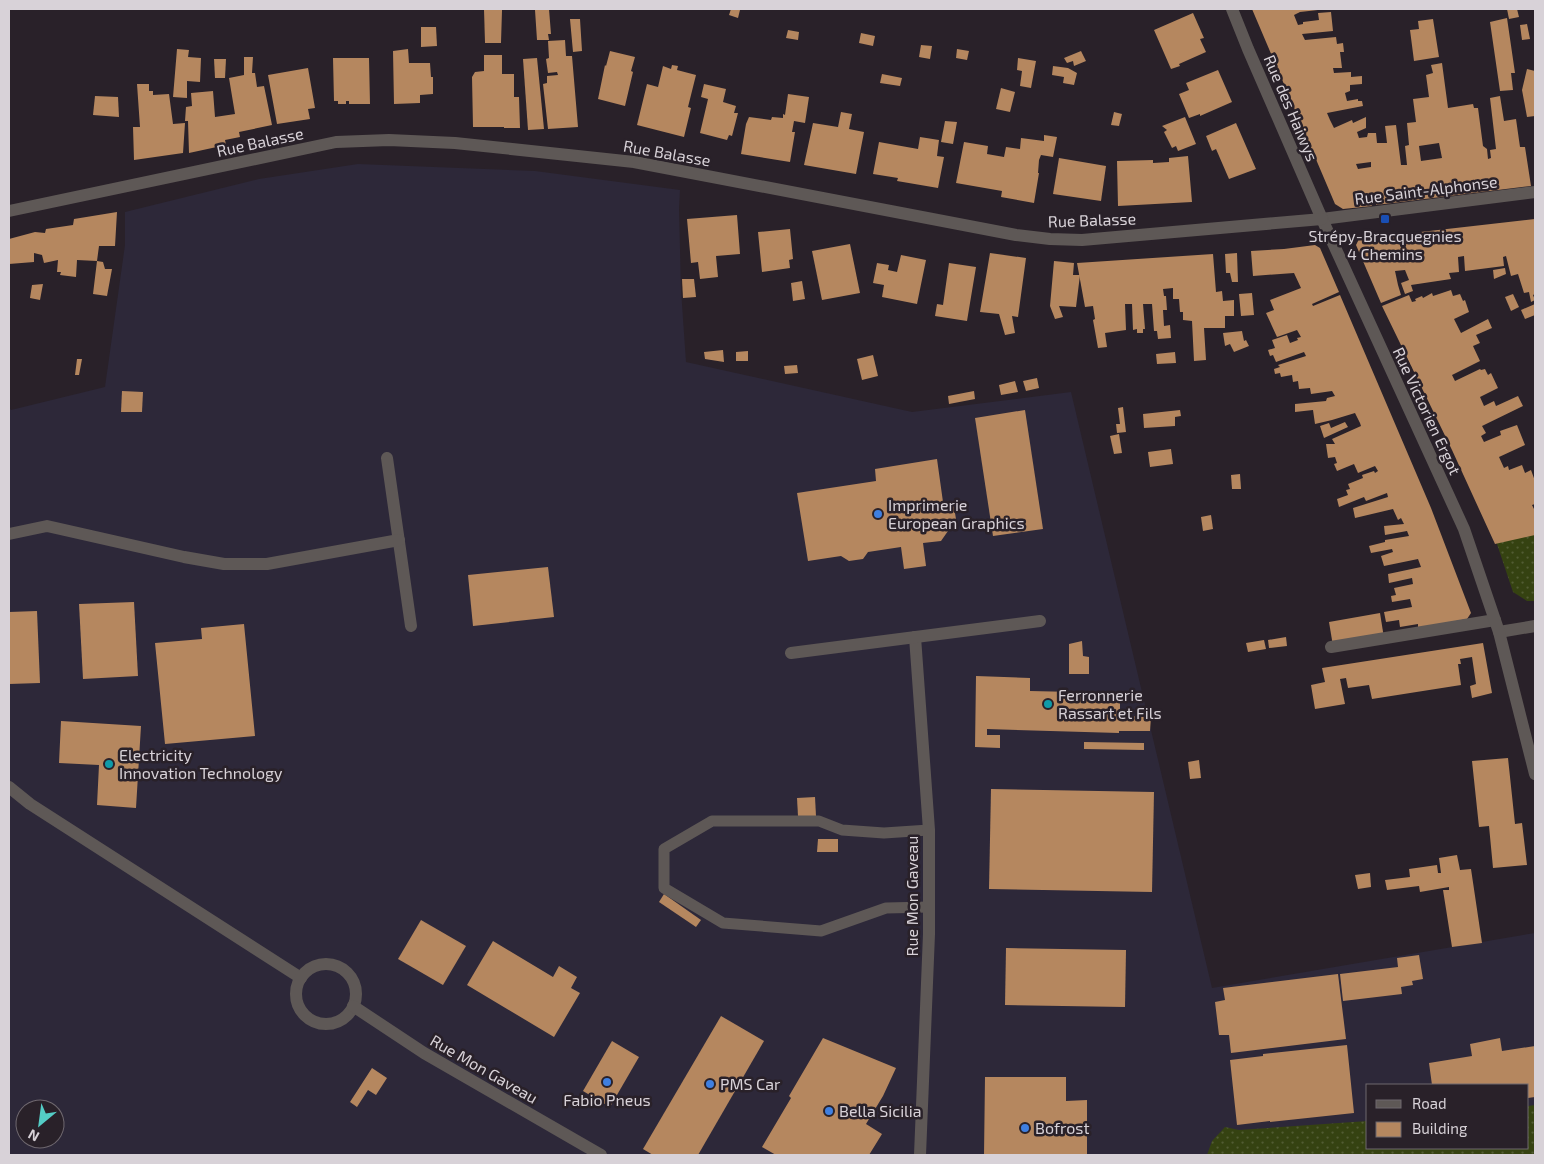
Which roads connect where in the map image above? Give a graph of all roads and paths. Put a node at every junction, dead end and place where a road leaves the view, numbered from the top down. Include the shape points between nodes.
1 (1232, 9) edge
2 (1535, 192) edge
3 (9, 210) edge
4 (1322, 219) junction
5 (387, 458) dead end
6 (9, 534) edge
7 (398, 540) junction
8 (1040, 620) dead end
9 (411, 626) dead end
10 (1497, 626) junction
11 (1535, 626) edge
12 (915, 637) junction
13 (1331, 646) dead end
14 (792, 653) dead end
15 (1535, 774) edge
16 (9, 787) edge
17 (929, 830) junction
18 (929, 907) junction
19 (301, 978) junction
20 (353, 1006) junction
21 (601, 1155) edge
22 (920, 1155) edge

1 - 4 street, Rue des Haiwys
2 - 4 street, Rue Saint-Alphonse
3 - 4 street, Rue Balasse via 336,142 389,140 455,143 634,162 1050,239 1082,240
4 - 10 street, Rue Victorien Ergot via 1464,529
5 - 7 street
6 - 7 street via 47,526 224,564 268,564
7 - 9 street
8 - 12 street
10 - 11 street
10 - 13 street
10 - 15 street, Rue Victorien Ergot
12 - 14 street
12 - 17 street, Rue Mon Gaveau
16 - 19 street via 30,804
17 - 18 street, Rue Mon Gaveau
17 - 18 lane via 884,833 842,830 819,820 712,821 664,849 664,888 723,923 821,931 886,908
18 - 22 street, Rue Mon Gaveau
19 - 20 street via 316,966 336,966 345,971 355,987
19 - 20 street via 296,997 304,1014 312,1020 321,1023 340,1020
20 - 21 street, Rue Mon Gaveau via 424,1054

